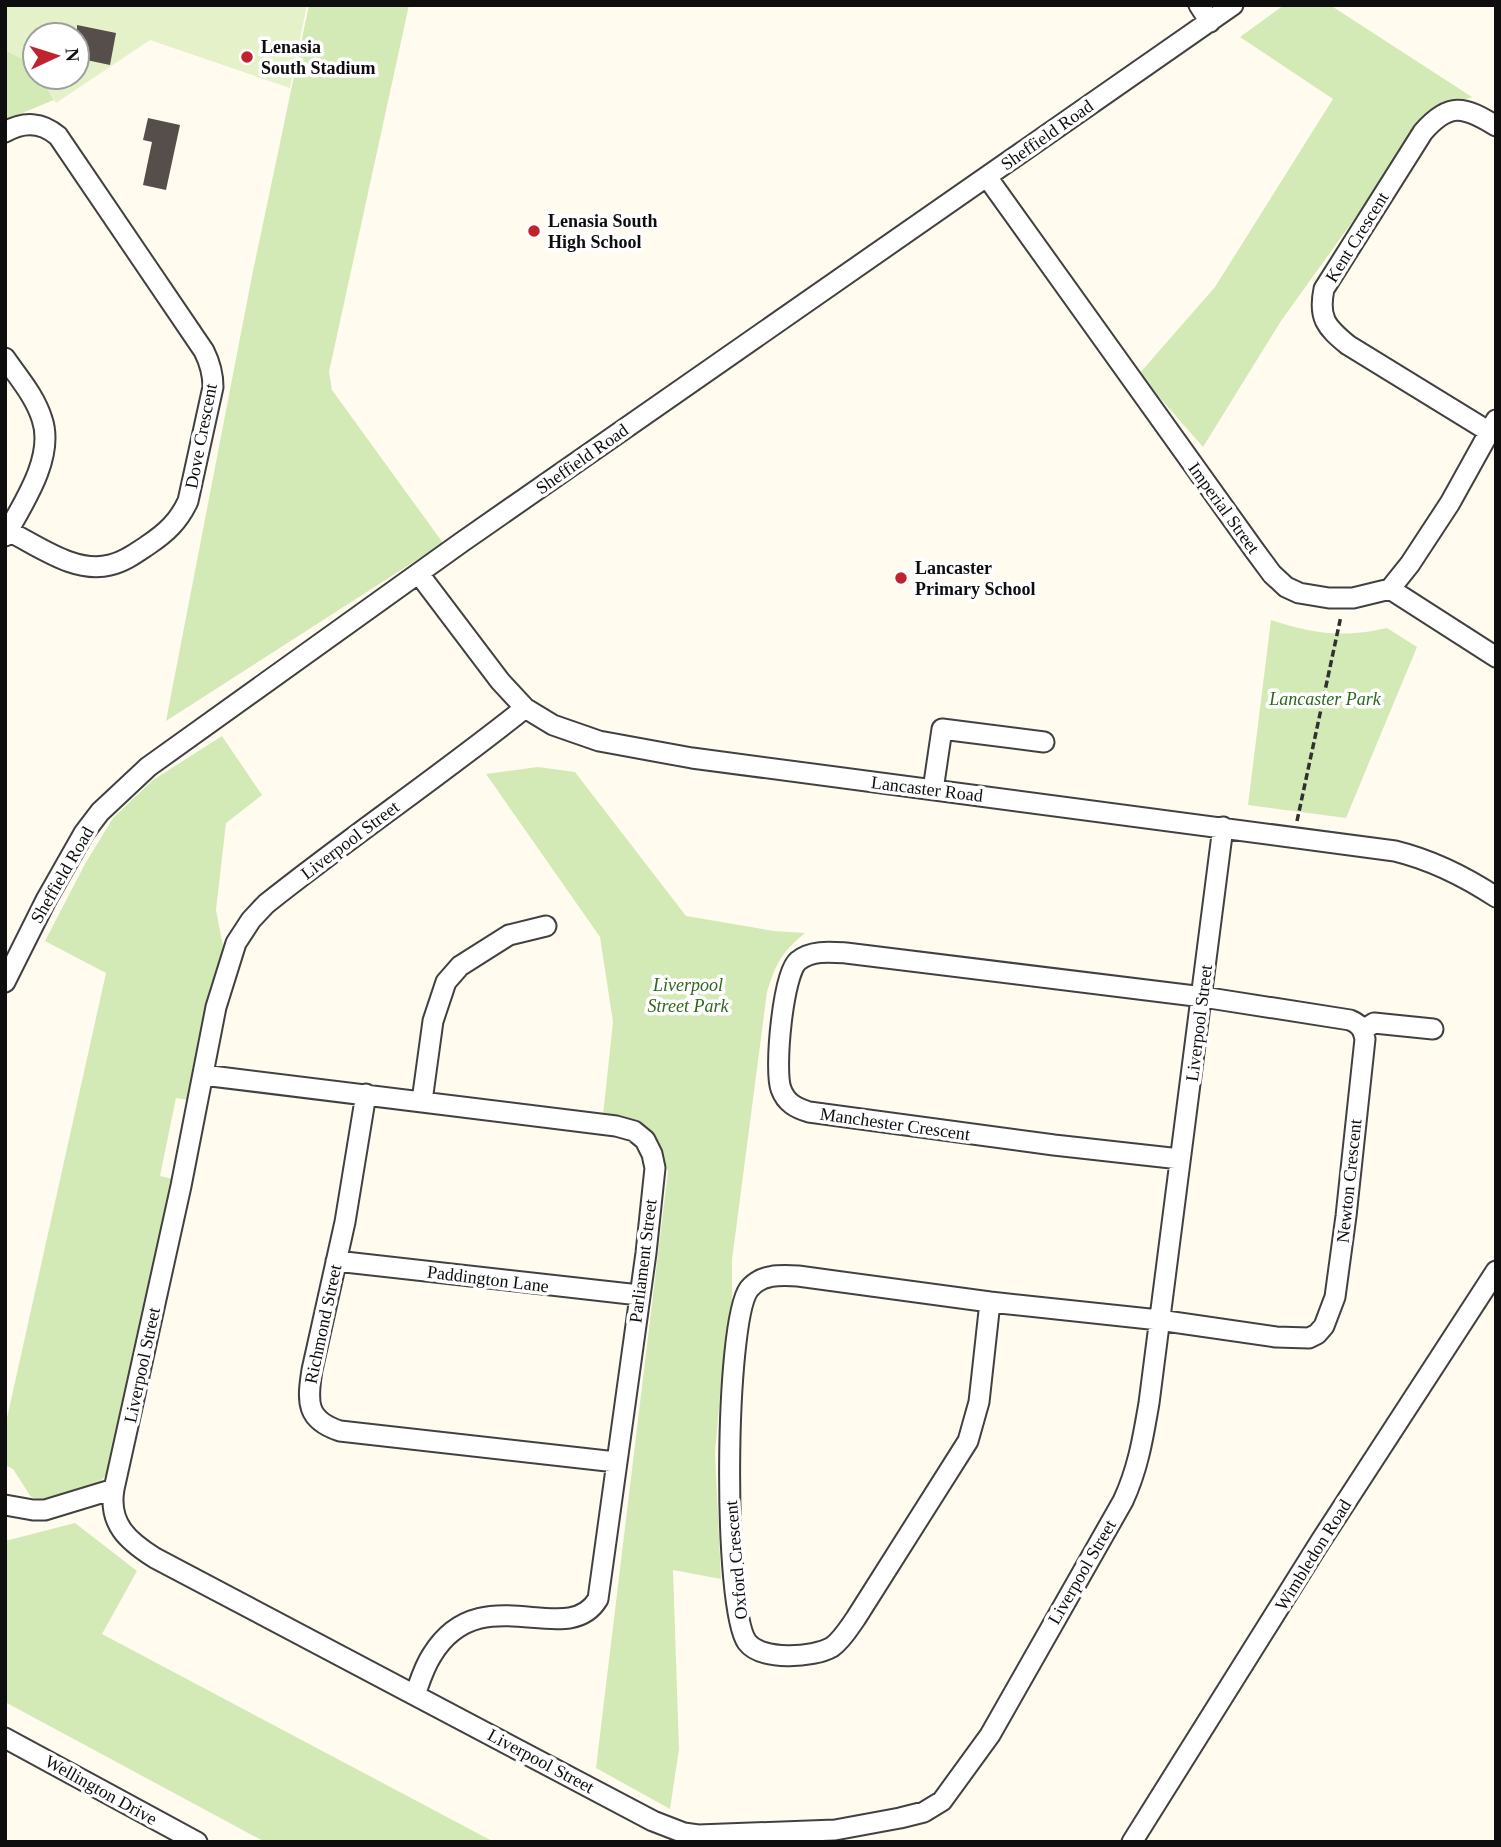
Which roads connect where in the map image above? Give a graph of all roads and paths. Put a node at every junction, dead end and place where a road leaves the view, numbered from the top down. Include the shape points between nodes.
1 (1233, 5) edge
2 (1205, 13) edge
3 (1496, 126) edge
4 (5, 132) edge
5 (987, 177) junction
6 (5, 358) edge
7 (1492, 425) edge
8 (7, 534) edge
9 (419, 574) junction
10 (1390, 589) junction
11 (1345, 598) junction
12 (1496, 657) edge
13 (524, 709) junction
14 (1044, 742) dead end
15 (933, 790) junction
16 (1223, 827) junction
17 (1293, 836) junction
18 (1496, 897) edge
19 (546, 926) dead end
20 (5, 982) edge
21 (1203, 997) junction
22 (1433, 1028) dead end
23 (1363, 1030) junction
24 (203, 1075) junction
25 (366, 1094) junction
26 (422, 1101) junction
27 (1180, 1158) junction
28 (336, 1261) junction
29 (1496, 1271) edge
30 (639, 1295) junction
31 (990, 1302) junction
32 (1159, 1320) junction
33 (616, 1462) junction
34 (114, 1489) junction
35 (5, 1505) edge
36 (415, 1695) junction
37 (5, 1738) edge
38 (815, 1836) edge
39 (197, 1842) edge
40 (1132, 1842) edge

1 - 2 street, Sheffield Road
2 - 5 street, Sheffield Road
3 - 7 street, Kent Crescent via 1458,109 1436,117 1324,289 1321,306 1324,321 1348,345
4 - 8 street, Dove Crescent via 33,124 47,126 58,136 204,351 213,376 188,501 182,516 163,536 124,560 90,568
5 - 9 street, Sheffield Road
5 - 11 street, Imperial Street via 1272,574 1299,593
6 - 8 street via 35,401 46,439 36,476
7 - 10 street via 1450,503
9 - 13 street, Lancaster Road
9 - 20 street, Sheffield Road via 148,767 100,812 46,900
10 - 11 street, Imperial Street
10 - 12 street
11 - 17 path
13 - 15 street, Lancaster Road via 573,733 621,747
13 - 24 street, Liverpool Street via 367,825 251,920 236,943 225,975
14 - 15 street via 942,729
15 - 16 street, Lancaster Road
16 - 17 street, Lancaster Road
16 - 21 street, Liverpool Street
17 - 18 street, Lancaster Road via 1423,858
19 - 26 street via 509,935 482,950 446,982 433,1021
21 - 23 street via 1350,1020
21 - 27 street, Liverpool Street
21 - 27 street, Manchester Crescent via 830,952 797,961 787,988 777,1067 782,1091 797,1108 1007,1139
22 - 23 street via 1374,1023
23 - 32 street, Newton Crescent via 1346,1216 1335,1297 1324,1326 1317,1334 1296,1339
24 - 25 street, Parliament Street
24 - 34 street, Liverpool Street
25 - 26 street, Parliament Street
25 - 28 street, Richmond Street
26 - 30 street, Parliament Street via 616,1126 645,1140 655,1168
27 - 32 street, Liverpool Street
28 - 30 street, Paddington Lane
28 - 33 street, Richmond Street via 308,1393 311,1410 325,1425 340,1431
29 - 40 street, Wimbledon Road
30 - 33 street, Parliament Street
31 - 31 street, Oxford Crescent via 968,1441 893,1562 830,1648 784,1656 758,1651 742,1634 737,1608 729,1430 739,1315 750,1288 770,1276 798,1276
31 - 32 street, Oxford Crescent
32 - 38 street, Liverpool Street via 1134,1478 990,1735 942,1801 924,1812
33 - 36 street, Parliament Street via 601,1586 592,1609 582,1616 555,1620 498,1615 469,1621 433,1654
34 - 35 street via 45,1510
34 - 36 street, Liverpool Street via 115,1521 144,1551
36 - 38 street, Liverpool Street via 670,1829 698,1835
37 - 39 street, Wellington Drive

